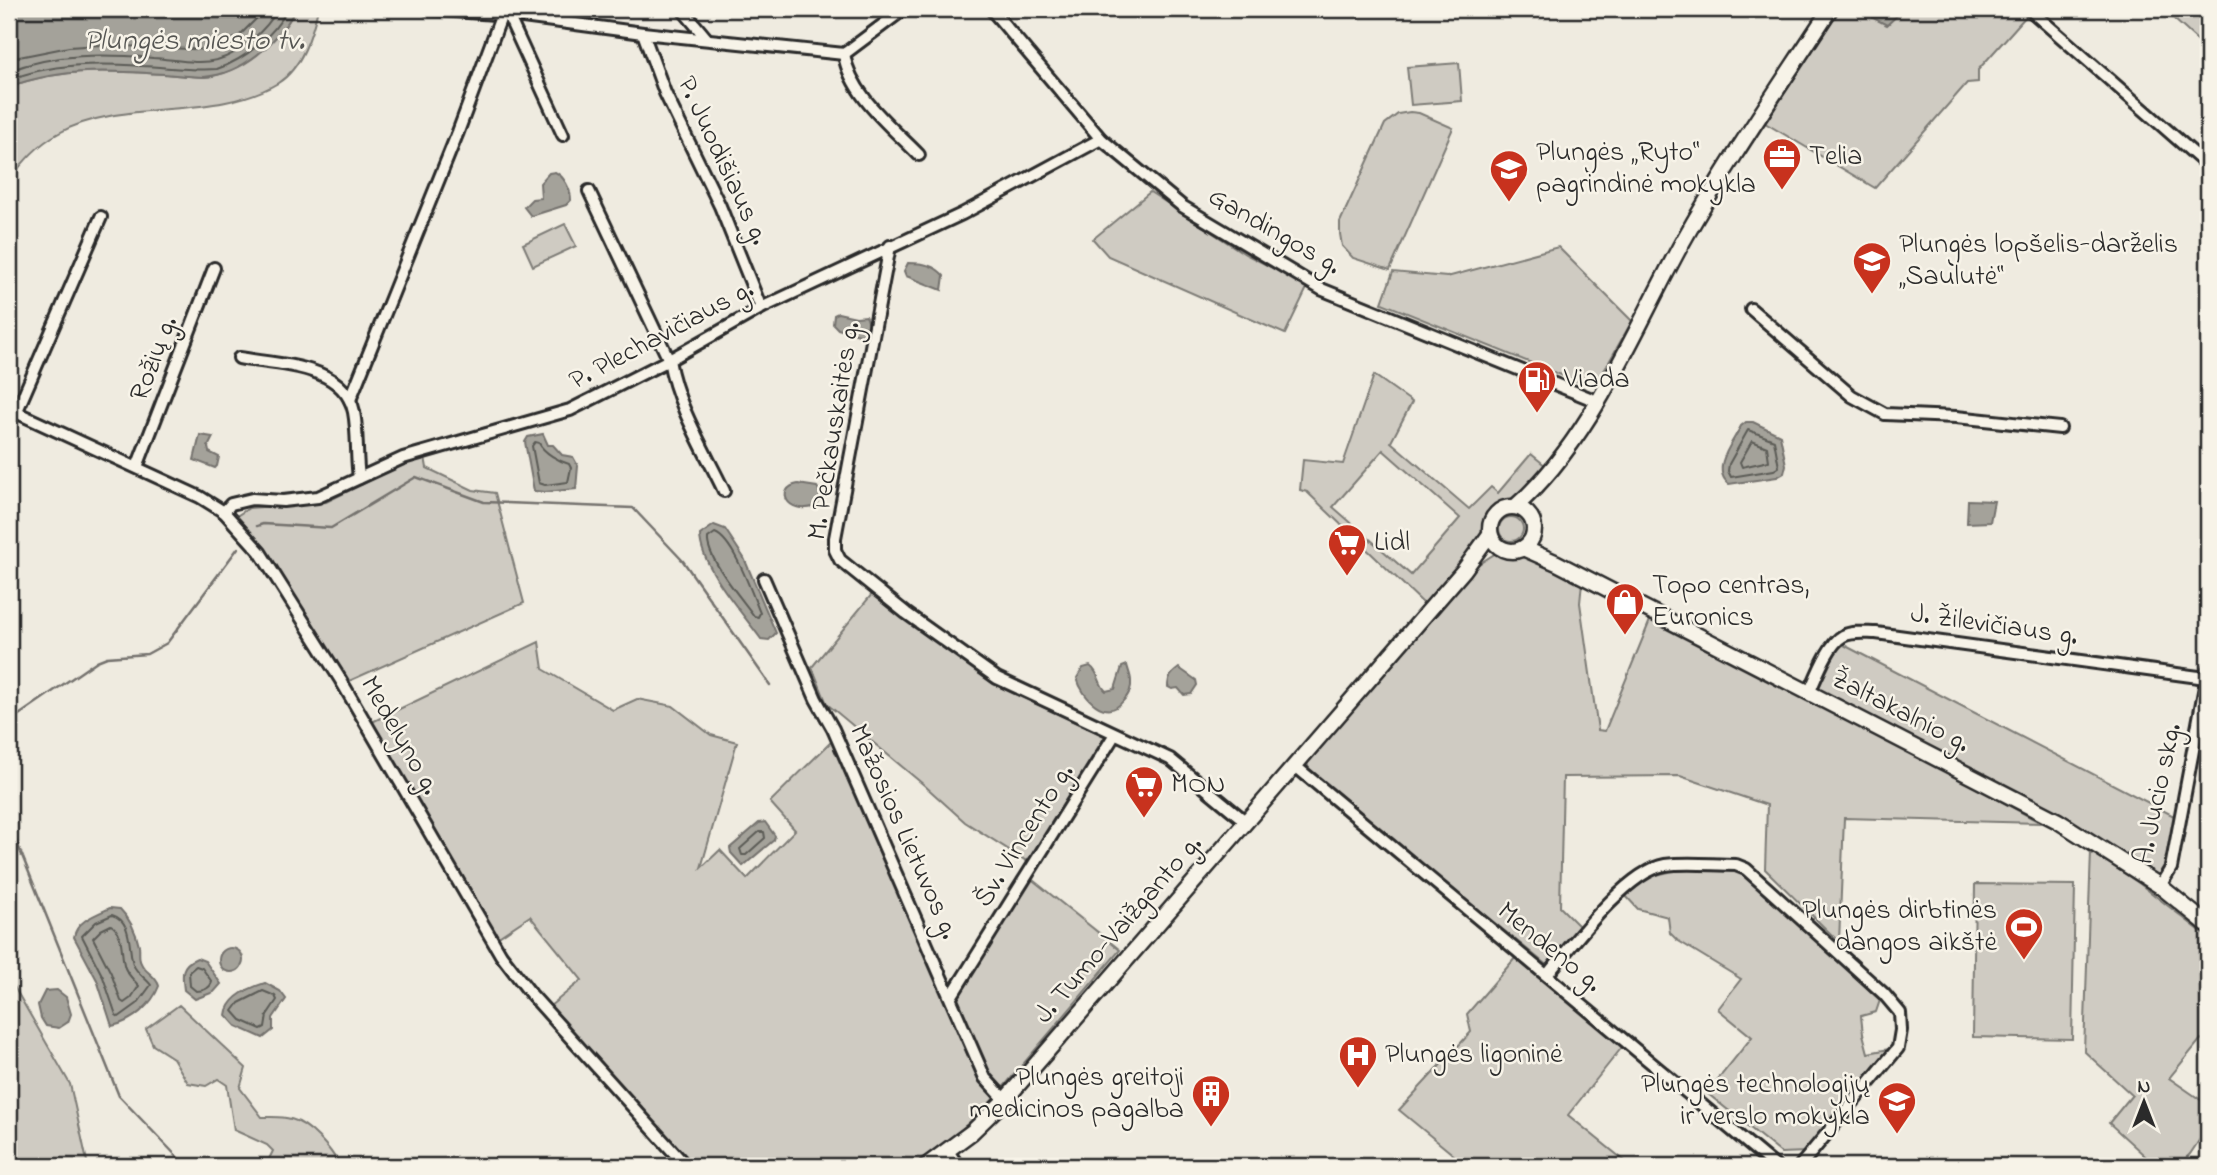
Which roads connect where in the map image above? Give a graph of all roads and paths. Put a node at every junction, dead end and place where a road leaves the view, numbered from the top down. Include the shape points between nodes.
1 (428, 9) edge
2 (682, 9) edge
3 (904, 9) edge
4 (991, 9) edge
5 (1830, 9) edge
6 (2029, 9) edge
7 (505, 15) junction
8 (643, 33) junction
9 (707, 40) junction
10 (844, 54) junction
11 (563, 135) dead end
12 (1101, 139) junction
13 (919, 155) dead end
14 (2208, 166) edge
15 (589, 191) dead end
16 (101, 217) dead end
17 (890, 246) junction
18 (214, 268) dead end
19 (761, 308) junction
20 (1751, 309) dead end
21 (239, 358) dead end
22 (669, 360) junction
23 (349, 400) junction
24 (1599, 402) junction
25 (12, 411) edge
26 (2060, 428) dead end
27 (138, 467) junction
28 (1547, 475) junction
29 (359, 478) junction
30 (724, 491) dead end
31 (1515, 507) junction
32 (224, 512) junction
33 (1531, 518) junction
34 (1490, 534) junction
35 (1527, 542) junction
36 (1500, 548) junction
37 (1464, 570) junction
38 (764, 579) dead end
39 (2207, 682) edge
40 (1809, 693) junction
41 (1115, 734) junction
42 (1294, 765) junction
43 (1245, 821) junction
44 (2160, 886) junction
45 (2208, 925) edge
46 (1547, 975) junction
47 (951, 997) junction
48 (1005, 1100) junction
49 (948, 1151) junction
50 (686, 1166) edge
51 (926, 1166) edge
52 (958, 1166) edge
53 (1775, 1166) edge
54 (1800, 1166) edge

1 - 7 street
2 - 9 street
3 - 10 street
4 - 12 street, Gandingos g.
5 - 24 main road via 1684,240
6 - 14 street
7 - 8 street
7 - 11 street
7 - 23 street
8 - 9 street
8 - 19 street, P. Juodišiaus g.
9 - 10 street
10 - 13 street via 856,86
12 - 17 street, P. Plechavičiaus g. via 962,214
12 - 24 street, Gandingos g. via 1182,206 1321,289
15 - 22 street
16 - 25 street
17 - 19 street, P. Plechavičiaus g.
17 - 41 street, M. Pečkauskaitės g. via 835,551 906,613 997,678
18 - 27 street, Rožių g.
19 - 22 street, P. Plechavičiaus g.
20 - 26 street via 1852,396 1885,414
21 - 23 street via 324,374 345,390
22 - 29 street, P. Plechavičiaus g. via 570,410 403,458
22 - 30 street via 690,420
23 - 29 street
24 - 28 main road
25 - 27 street, Medelyno g.
27 - 32 street, Medelyno g.
28 - 31 main road
28 - 33 main road
29 - 32 street, P. Plechavičiaus g. via 318,497 252,499 231,504
31 - 33 main road
31 - 34 main road via 1495,515
32 - 50 street, Medelyno g. via 260,552 333,667 514,974
33 - 35 main road
34 - 36 main road
34 - 37 main road, J. Tumo-Vaižganto g.
35 - 36 main road via 1512,551
35 - 40 main road, Žaltakalnio g. via 1558,563
36 - 37 main road, J. Tumo-Vaižganto g.
37 - 42 main road, J. Tumo-Vaižganto g.
38 - 47 street, Mažosios Lietuvos g.
39 - 40 street, J. Žilevičiaus g. via 1858,633 1844,635 1834,644
39 - 44 street, A. Jucio skg. via 2171,868
40 - 44 main road, Žaltakalnio g. via 2019,800
41 - 43 street, M. Pečkauskaitės g. via 1170,759
41 - 47 street, Šv. Vincento g.
42 - 43 main road, J. Tumo-Vaižganto g.
42 - 46 street, Mendeno g.
43 - 48 main road, J. Tumo-Vaižganto g.
44 - 45 main road, Žaltakalnio g.
46 - 53 street, Mendeno g.
46 - 54 street via 1620,891 1646,871 1664,865 1736,865 1746,869 1900,1013 1898,1048
47 - 48 street, Mažosios Lietuvos g. via 985,1079
48 - 49 main road, J. Tumo-Vaižganto g.
49 - 51 main road, J. Tumo-Vaižganto g.
49 - 52 street

